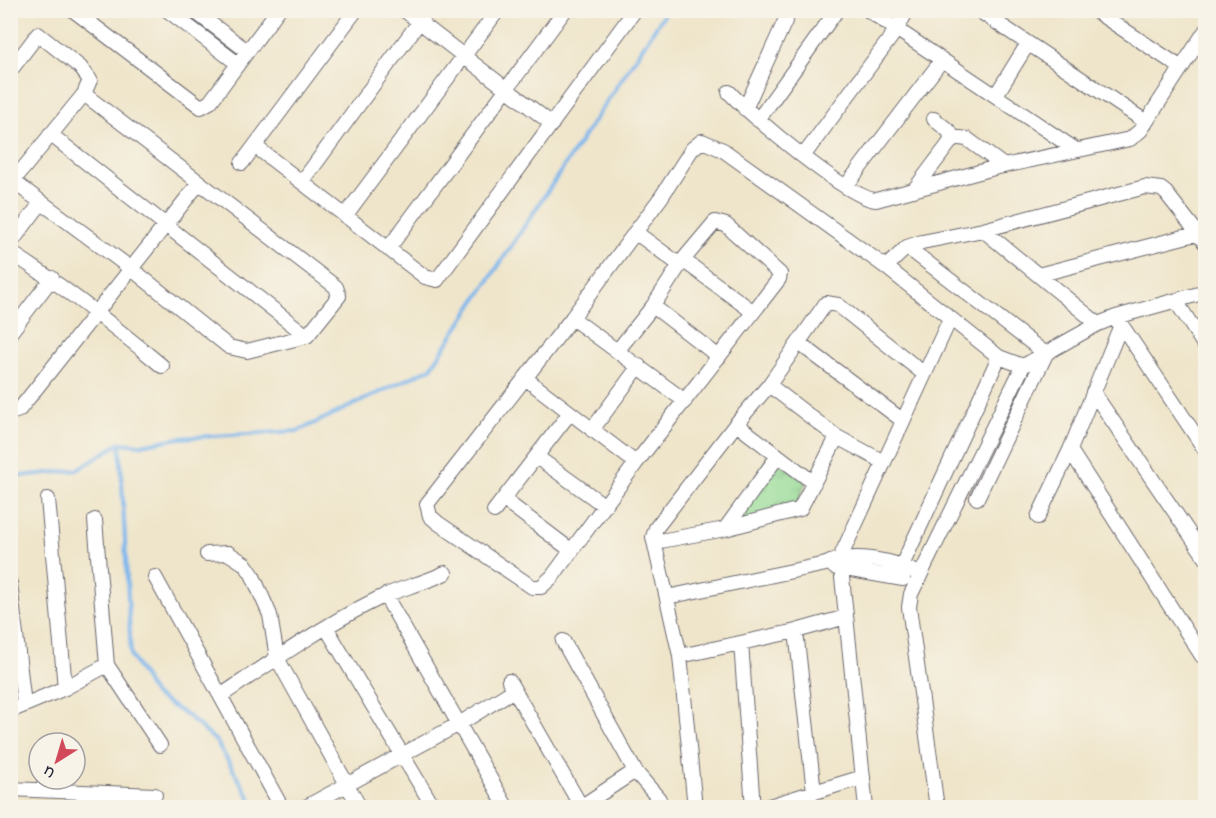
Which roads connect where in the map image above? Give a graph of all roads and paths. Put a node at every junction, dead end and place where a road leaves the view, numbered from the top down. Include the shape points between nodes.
1 (73, 10) edge
2 (167, 10) edge
3 (193, 10) edge
4 (278, 10) edge
5 (356, 10) edge
6 (404, 10) edge
7 (428, 10) edge
8 (498, 10) edge
9 (565, 10) edge
10 (635, 10) edge
11 (790, 10) edge
12 (837, 10) edge
13 (868, 10) edge
14 (907, 10) edge
15 (978, 10) edge
16 (1094, 10) edge
17 (420, 22) junction
18 (897, 29) junction
19 (1206, 30) edge
20 (1027, 45) junction
21 (247, 51) junction
22 (465, 56) junction
23 (942, 60) junction
24 (238, 64) junction
25 (1180, 67) junction
26 (10, 71) edge
27 (506, 88) junction
28 (729, 92) dead end
29 (84, 94) junction
30 (996, 95) junction
31 (745, 109) junction
32 (934, 119) dead end
33 (758, 120) junction
34 (1146, 123) junction
35 (552, 124) junction
36 (50, 134) junction
37 (952, 137) junction
38 (256, 147) junction
39 (1076, 150) junction
40 (804, 155) junction
41 (242, 163) dead end
42 (1004, 166) junction
43 (12, 180) edge
44 (302, 182) junction
45 (199, 183) junction
46 (846, 186) junction
47 (914, 190) junction
48 (41, 203) junction
49 (345, 216) junction
50 (167, 225) junction
51 (983, 230) junction
52 (635, 232) junction
53 (1202, 238) edge
54 (10, 244) edge
55 (907, 247) junction
56 (388, 249) junction
57 (10, 252) edge
58 (682, 263) junction
59 (886, 267) junction
60 (133, 270) junction
61 (1038, 275) junction
62 (51, 278) junction
63 (1206, 292) edge
64 (1176, 301) junction
65 (653, 306) junction
66 (752, 311) junction
67 (97, 312) junction
68 (572, 318) junction
69 (950, 319) junction
70 (1118, 321) junction
71 (1098, 324) junction
72 (10, 333) edge
73 (307, 336) junction
74 (799, 343) junction
75 (1206, 348) edge
76 (618, 350) junction
77 (1046, 354) junction
78 (719, 357) junction
79 (999, 357) junction
80 (162, 366) dead end
81 (639, 366) junction
82 (1023, 366) junction
83 (923, 373) junction
84 (525, 378) junction
85 (769, 385) junction
86 (1093, 392) junction
87 (685, 401) junction
88 (10, 413) edge
89 (569, 414) junction
90 (902, 420) junction
91 (736, 424) junction
92 (592, 430) junction
93 (837, 437) junction
94 (1070, 450) junction
95 (1206, 451) edge
96 (778, 456) junction
97 (537, 457) junction
98 (882, 461) junction
99 (636, 463) junction
100 (814, 483) junction
101 (977, 498) dead end
102 (48, 500) dead end
103 (605, 506) junction
104 (1038, 517) dead end
105 (95, 520) dead end
106 (725, 529) junction
107 (655, 543) junction
108 (572, 551) junction
109 (207, 554) dead end
110 (1206, 558) edge
111 (840, 563) junction
112 (899, 570) junction
113 (445, 573) dead end
114 (155, 577) dead end
115 (917, 579) junction
116 (10, 583) edge
117 (385, 595) junction
118 (667, 597) junction
119 (846, 617) junction
120 (327, 629) junction
121 (796, 631) junction
122 (563, 641) dead end
123 (741, 643) junction
124 (680, 656) junction
125 (1206, 656) edge
126 (277, 658) junction
127 (107, 665) junction
128 (65, 688) junction
129 (222, 695) junction
130 (24, 705) junction
131 (10, 711) edge
132 (459, 724) junction
133 (160, 745) dead end
134 (401, 754) junction
135 (635, 771) junction
136 (862, 777) junction
137 (347, 783) junction
138 (10, 789) edge
139 (814, 792) junction
140 (155, 795) dead end
141 (659, 799) dead end
142 (282, 807) edge
143 (304, 807) edge
144 (360, 807) edge
145 (434, 807) edge
146 (507, 807) edge
147 (581, 807) edge
148 (695, 807) edge
149 (753, 807) edge
150 (763, 807) edge
151 (866, 807) edge
152 (937, 807) edge

1 - 24 street via 201,107 210,102
2 - 24 street
3 - 21 street
4 - 21 street
5 - 38 street
6 - 17 street
7 - 17 street
8 - 22 street
9 - 27 street
10 - 35 street
11 - 31 street
12 - 33 street
13 - 18 street
14 - 18 street
15 - 20 street
16 - 25 street
17 - 22 street
17 - 44 street
18 - 23 street
18 - 40 street
19 - 25 street
20 - 30 street
20 - 34 street
21 - 24 street
22 - 27 street
22 - 49 street
23 - 30 street
23 - 46 street
25 - 34 street
26 - 29 street via 38,34 86,72 90,84
27 - 35 street
27 - 56 street
28 - 31 street
29 - 36 street
29 - 45 street
30 - 39 street
31 - 33 street
32 - 37 street
33 - 40 street
34 - 39 street via 1130,139
35 - 56 street via 437,280 425,278
36 - 43 street
36 - 50 street
37 - 42 street via 967,139
37 - 47 street
38 - 41 street
38 - 44 street
39 - 42 street
40 - 46 street
42 - 47 street
43 - 48 street
44 - 49 street
45 - 50 street
45 - 73 street via 336,287 339,296
46 - 47 street via 870,200
48 - 54 street
48 - 60 street
49 - 56 street
50 - 60 street
50 - 73 street
51 - 53 street via 1152,187 1167,193
51 - 55 street
51 - 61 street
52 - 58 street
52 - 59 street via 692,149 706,141
52 - 68 street
53 - 61 street
55 - 59 street
55 - 77 street
57 - 62 street
58 - 65 street
58 - 66 street
58 - 66 street via 715,222 726,225 780,274
59 - 69 street
60 - 67 street
60 - 73 street via 237,350
61 - 71 street
62 - 67 street
62 - 72 street
63 - 64 street
64 - 70 street
64 - 75 street
65 - 76 street
65 - 78 street
66 - 78 street
67 - 80 street
67 - 88 street via 19,410
68 - 76 street
68 - 84 street
69 - 79 street
69 - 83 street
70 - 71 street
70 - 86 street
70 - 95 street
71 - 77 street
74 - 83 street via 821,308 833,302
74 - 85 street
74 - 90 street
76 - 81 street
77 - 82 street
77 - 101 street
78 - 87 street
79 - 82 street
79 - 112 street
81 - 87 street
81 - 92 street
82 - 115 street
83 - 90 street
84 - 89 street
84 - 108 street via 437,488 427,510 438,523 536,589 546,585
85 - 91 street
85 - 93 street
86 - 94 street
86 - 110 street
87 - 99 street
89 - 92 street
89 - 97 street
90 - 98 street
91 - 96 street
91 - 107 street via 660,521 654,532
92 - 99 street
93 - 98 street
93 - 100 street
94 - 104 street
94 - 125 street via 1202,656
96 - 100 street
96 - 106 street
97 - 103 street
97 - 108 street via 499,505
98 - 111 street
99 - 103 street
100 - 106 street via 804,506 795,512
102 - 128 street
103 - 108 street
105 - 127 street
106 - 107 street
107 - 118 street
109 - 126 street via 228,553 252,574 270,615
111 - 112 street
111 - 118 street
111 - 119 street
112 - 115 street
113 - 117 street
114 - 129 street
115 - 152 street via 909,607
116 - 130 street
117 - 120 street
117 - 132 street
118 - 124 street
119 - 121 street
119 - 136 street
120 - 126 street
120 - 134 street
121 - 123 street
121 - 139 street
122 - 135 street
123 - 124 street
123 - 149 street
124 - 148 street
126 - 129 street
126 - 137 street
127 - 128 street
127 - 133 street
128 - 130 street
129 - 142 street
130 - 131 street
132 - 134 street
132 - 146 street
132 - 147 street via 511,686
134 - 137 street
134 - 145 street
135 - 141 street
135 - 147 street
136 - 139 street
136 - 151 street
137 - 143 street
137 - 144 street
138 - 140 street
139 - 150 street

